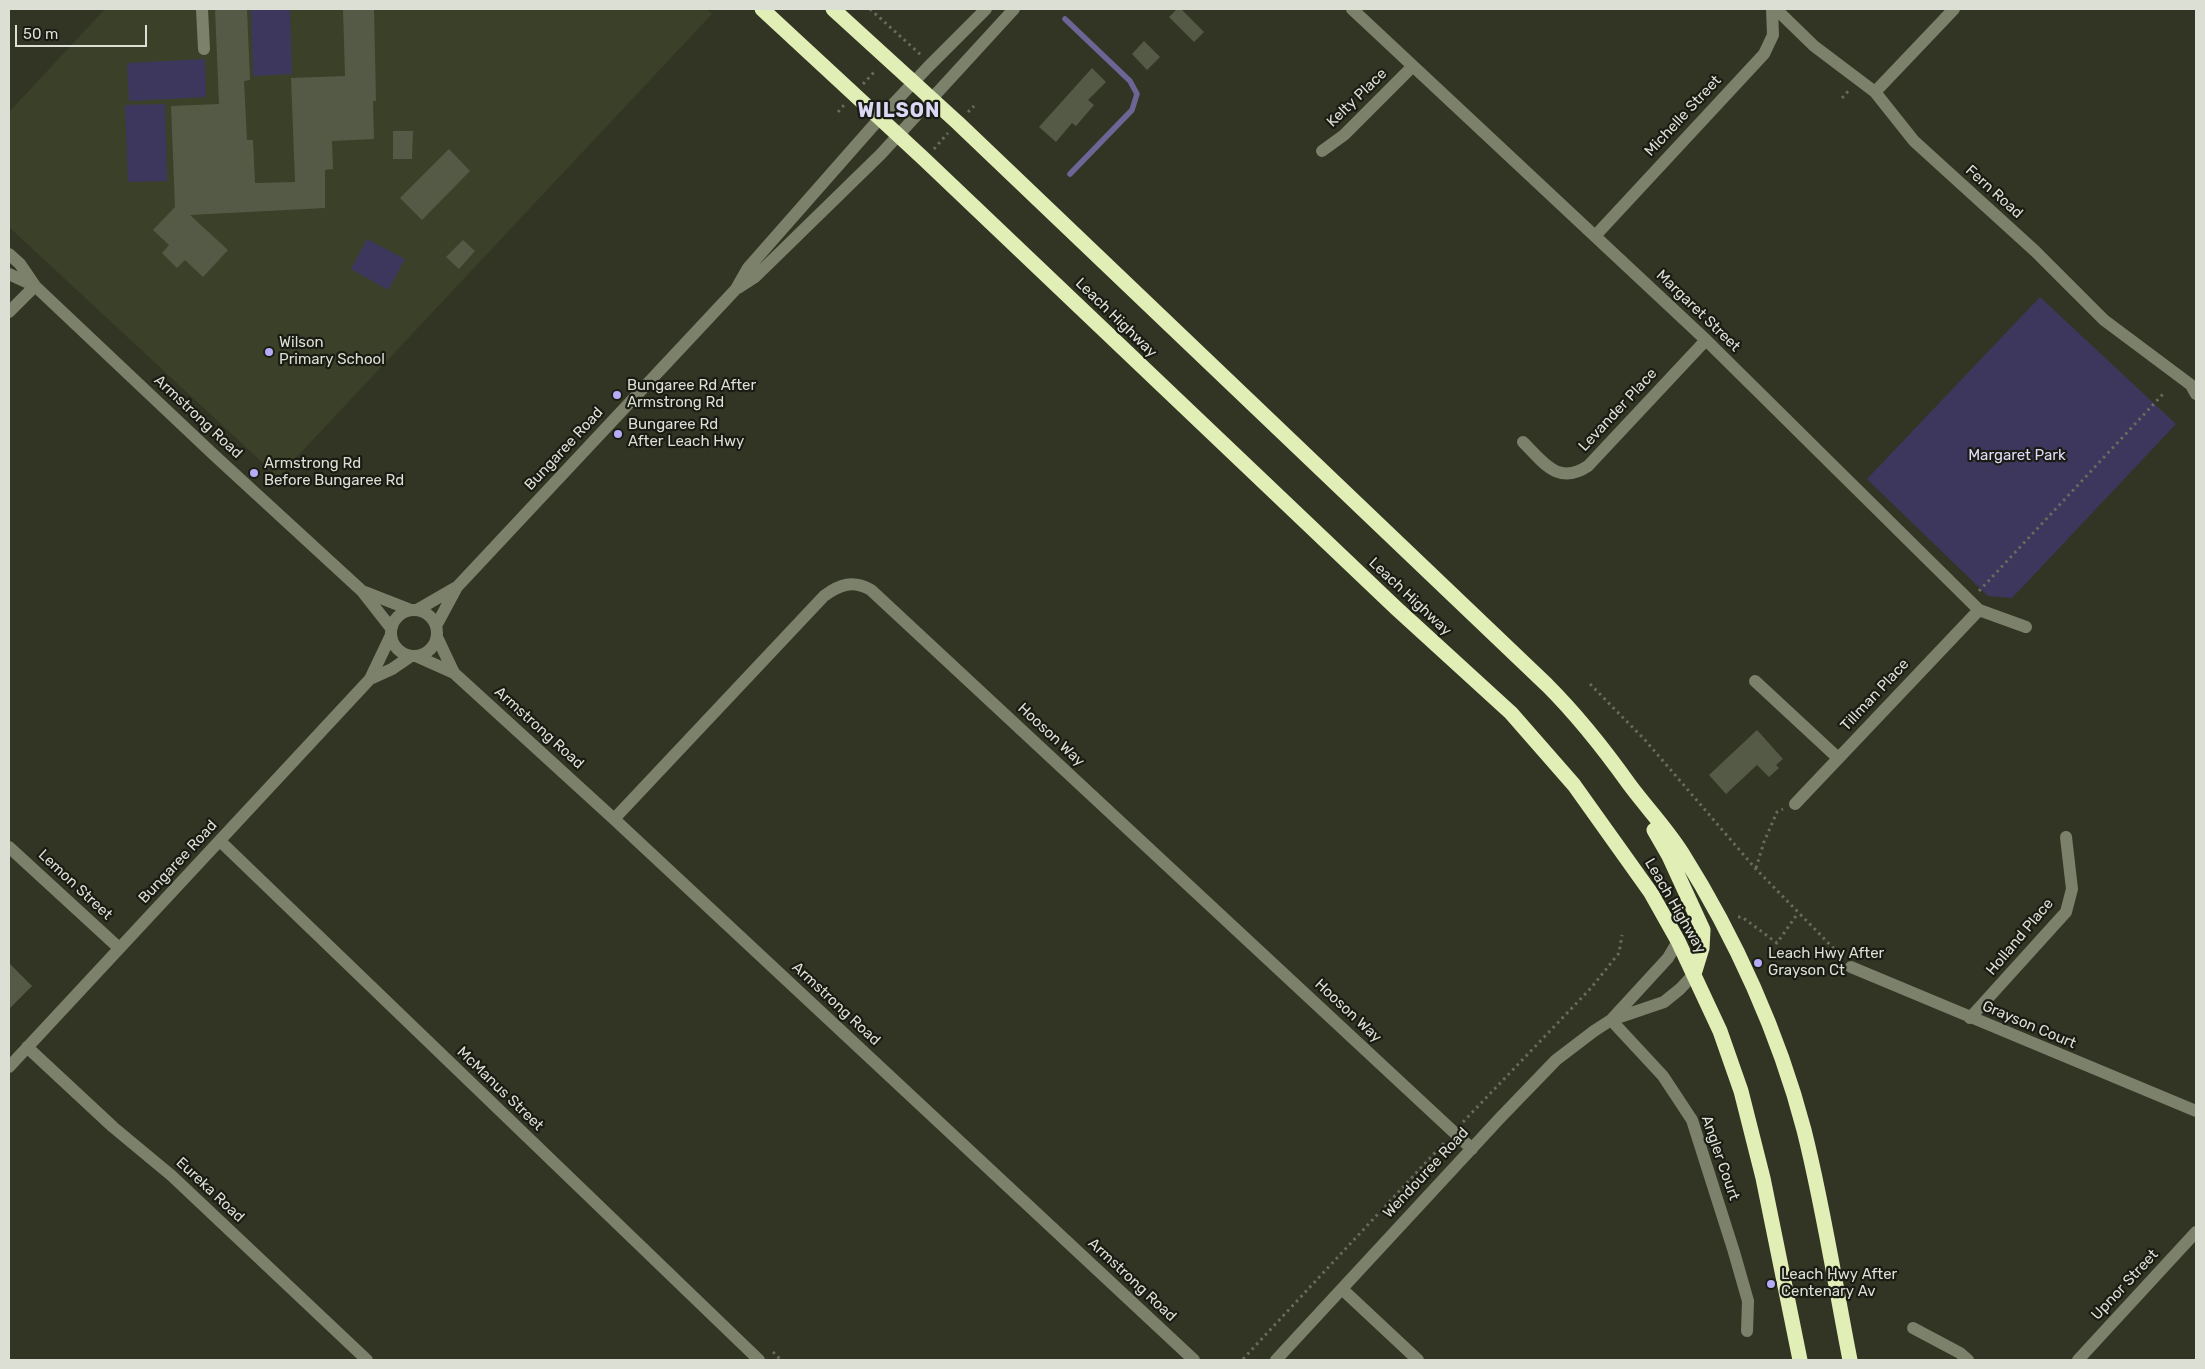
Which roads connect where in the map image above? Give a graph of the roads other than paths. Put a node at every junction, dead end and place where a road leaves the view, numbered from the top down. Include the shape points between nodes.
1 (202, 9) edge
2 (762, 9) edge
3 (833, 9) edge
4 (986, 9) edge
5 (1014, 9) edge
6 (1352, 9) edge
7 (1774, 9) edge
8 (1954, 9) edge
9 (204, 49) dead end
10 (1412, 66) junction
11 (914, 82) junction
12 (1876, 92) junction
13 (932, 99) junction
14 (880, 118) junction
15 (898, 135) junction
16 (1322, 151) dead end
17 (1595, 236) junction
18 (9, 254) edge
19 (9, 274) edge
20 (34, 286) junction
21 (736, 289) junction
22 (9, 312) edge
23 (1706, 340) junction
24 (2194, 386) edge
25 (1523, 442) dead end
26 (457, 587) junction
27 (362, 591) junction
28 (1974, 605) junction
29 (414, 610) junction
30 (2026, 627) dead end
31 (391, 631) junction
32 (436, 632) junction
33 (413, 656) junction
34 (454, 673) junction
35 (370, 679) junction
36 (1755, 681) dead end
37 (1838, 758) junction
38 (1628, 782) junction
39 (1795, 804) road end
40 (614, 819) junction
41 (2066, 837) dead end
42 (220, 840) junction
43 (9, 847) edge
44 (1678, 941) junction
45 (119, 948) junction
46 (1851, 967) road end
47 (1694, 974) junction
48 (1970, 1018) junction
49 (1611, 1020) junction
50 (27, 1047) junction
51 (9, 1067) edge
52 (2196, 1112) edge
53 (1472, 1149) junction
54 (2196, 1232) edge
55 (1342, 1289) junction
56 (1913, 1328) dead end
57 (1747, 1331) dead end
58 (367, 1360) edge
59 (759, 1360) edge
60 (1194, 1360) edge
61 (1276, 1360) edge
62 (1418, 1360) edge
63 (1800, 1360) edge
64 (1850, 1360) edge
65 (1968, 1360) edge
66 (2078, 1360) edge

1 - 9 street
2 - 14 highway, Leach Highway
3 - 11 highway, Leach Highway
4 - 11 street, Bungaree Road
5 - 13 street, Bungaree Road
6 - 10 street, Margaret Street
7 - 12 street, Fern Road via 1814,46
7 - 17 street, Michelle Street via 1773,35 1764,54
8 - 12 street
10 - 16 street, Kelty Place via 1344,135
10 - 17 street, Margaret Street
11 - 13 highway, Leach Highway
11 - 14 street, Bungaree Road
12 - 24 street, Fern Road via 1914,141 2035,251 2098,314
13 - 15 street, Bungaree Road
13 - 38 highway, Leach Highway via 1547,685 1582,721
14 - 15 highway, Leach Highway
14 - 21 street, Bungaree Road via 748,268
15 - 21 street, Bungaree Road via 755,277
15 - 44 highway, Leach Highway via 1511,713 1574,785 1650,892
17 - 23 street, Margaret Street
18 - 20 street, Armstrong Road via 20,264
19 - 20 street, Armstrong Road
20 - 22 street
20 - 27 street, Armstrong Road
21 - 26 street, Bungaree Road
23 - 25 street, Levander Place via 1580,471 1567,475 1555,471
23 - 28 street, Margaret Street
26 - 29 street, Bungaree Road
26 - 32 street, Bungaree Road
27 - 29 street, Armstrong Road
27 - 31 street, Armstrong Road
28 - 30 street, Margaret Street
28 - 37 street, Tillman Place
29 - 31 street via 398,616
29 - 32 street via 429,615
31 - 33 street via 398,649
31 - 35 street, Bungaree Road
32 - 33 street via 430,650
32 - 34 street, Armstrong Road
33 - 34 street, Armstrong Road
33 - 35 street, Bungaree Road
34 - 40 street, Armstrong Road
35 - 42 street, Bungaree Road
36 - 37 street
37 - 39 street, Tillman Place
38 - 47 highway via 1669,856 1703,930 1702,948
38 - 64 highway, Leach Highway via 1682,853 1744,966 1767,1019 1804,1130
40 - 53 street, Hooson Way via 824,596 842,585 860,584 871,590
40 - 60 street, Armstrong Road
41 - 48 street, Holland Place via 2072,889 2066,912
42 - 45 street, Bungaree Road
42 - 59 street, McManus Street
43 - 45 street, Lemon Street
44 - 47 highway, Leach Highway
44 - 49 street, Wendouree Road via 1668,958
45 - 50 street, Bungaree Road
46 - 48 street, Grayson Court
47 - 49 street, Wendouree Road via 1664,1002
47 - 63 highway, Leach Highway via 1720,1031 1741,1091 1763,1178
48 - 52 street, Grayson Court
49 - 53 street, Wendouree Road via 1556,1060
49 - 57 street, Angler Court via 1663,1076 1692,1120 1748,1301
50 - 51 street, Bungaree Road
50 - 58 street, Eureka Road via 113,1127 172,1176
53 - 55 street, Wendouree Road
54 - 66 street, Upnor Street
55 - 61 street, Wendouree Road
55 - 62 street
56 - 65 street

